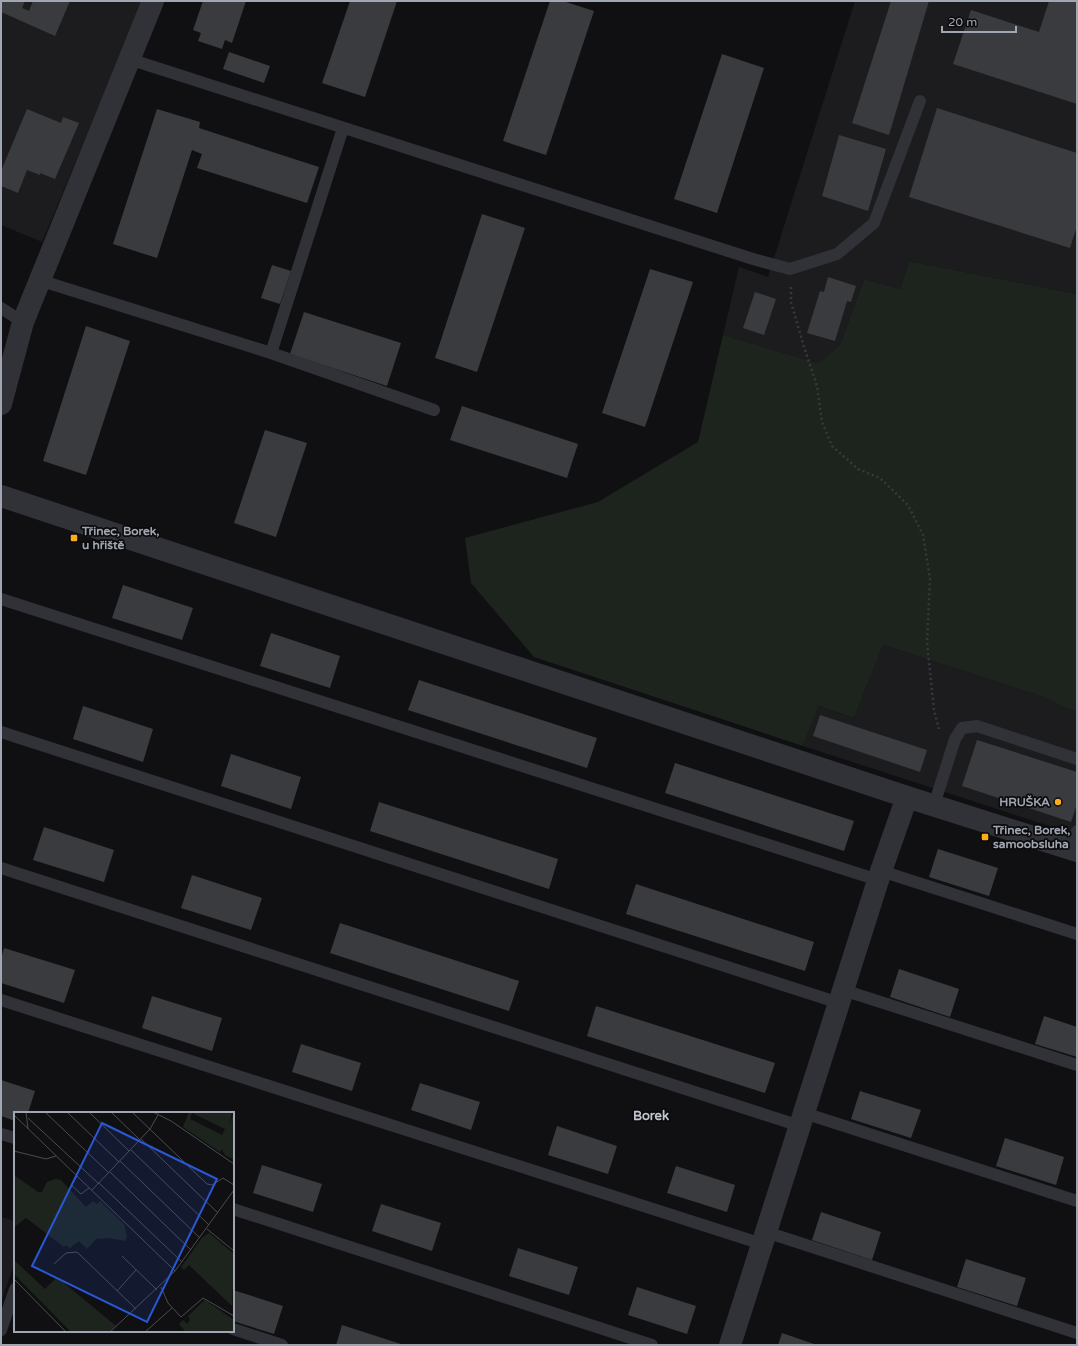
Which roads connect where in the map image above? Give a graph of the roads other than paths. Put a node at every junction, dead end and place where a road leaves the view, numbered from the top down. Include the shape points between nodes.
1 (153, 1) edge
2 (129, 59) junction
3 (920, 101) dead end
4 (343, 128) junction
5 (39, 280) junction
6 (1, 308) edge
7 (23, 322) junction
8 (271, 353) junction
9 (1, 404) edge
10 (434, 410) dead end
11 (1, 496) edge
12 (1, 599) edge
13 (1, 732) edge
14 (1077, 759) edge
15 (907, 797) junction
16 (934, 805) junction
17 (1075, 843) edge
18 (1, 868) edge
19 (880, 876) junction
20 (1077, 934) edge
21 (841, 996) junction
22 (1, 1000) edge
23 (1077, 1065) edge
24 (802, 1119) junction
25 (1, 1134) edge
26 (14, 1138) edge
27 (1077, 1201) edge
28 (234, 1209) edge
29 (764, 1238) junction
30 (14, 1292) edge
31 (234, 1329) edge
32 (1, 1330) edge
33 (1077, 1333) edge
34 (282, 1345) edge
35 (652, 1345) edge
36 (730, 1345) edge

1 - 2 street
2 - 4 lane
2 - 5 street
3 - 4 lane via 874,223 837,254 790,269
4 - 8 lane
5 - 7 street
5 - 8 lane
6 - 7 lane
7 - 9 street
8 - 10 lane
11 - 15 street
12 - 19 lane
13 - 21 lane
14 - 16 lane via 977,726 962,728 955,739
15 - 16 street
15 - 19 street
16 - 17 street
18 - 24 lane
19 - 20 lane
19 - 21 street
21 - 23 lane
21 - 24 street
22 - 29 lane
24 - 27 lane
24 - 29 street
25 - 26 lane
28 - 35 lane
29 - 33 lane
29 - 36 street
30 - 32 lane
31 - 34 lane

